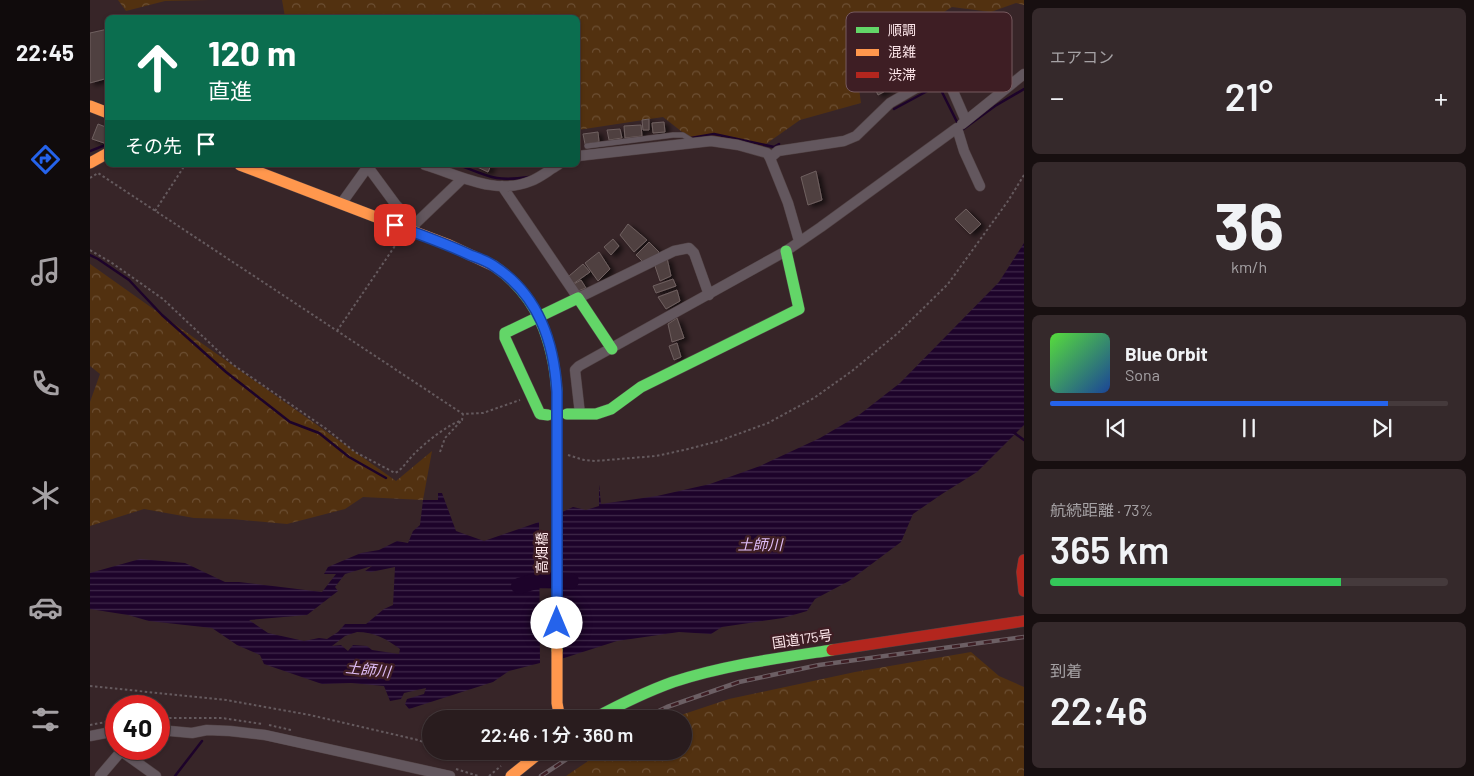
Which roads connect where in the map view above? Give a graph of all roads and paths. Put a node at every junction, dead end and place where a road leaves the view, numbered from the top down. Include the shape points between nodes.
1 (1024, 74) edge
2 (1012, 84) edge
3 (909, 92) edge
4 (953, 92) edge
5 (1002, 92) edge
6 (90, 106) edge
7 (105, 112) edge
8 (966, 121) junction
9 (957, 128) junction
10 (695, 143) junction
11 (587, 146) dead end
12 (105, 155) edge
13 (580, 156) edge
14 (770, 158) junction
15 (90, 163) edge
16 (184, 167) edge
17 (245, 167) edge
18 (367, 167) edge
19 (369, 167) edge
20 (430, 167) edge
21 (555, 167) edge
22 (1024, 175) edge
23 (90, 178) edge
24 (462, 179) junction
25 (502, 186) junction
26 (980, 186) dead end
27 (341, 204) junction
28 (155, 211) junction
29 (410, 230) junction
30 (799, 242) junction
31 (90, 250) edge
32 (786, 251) junction
33 (709, 295) junction
34 (578, 298) junction
35 (540, 316) junction
36 (337, 331) junction
37 (612, 349) junction
38 (520, 400) dead end
39 (463, 414) junction
40 (567, 414) dead end
41 (580, 414) junction
42 (548, 415) dead end
43 (462, 420) junction
44 (440, 452) dead end
45 (568, 454) dead end
46 (1024, 560) edge
47 (1024, 592) edge
48 (1024, 621) edge
49 (90, 686) edge
50 (558, 710) edge
51 (610, 710) edge
52 (105, 723) edge
53 (90, 725) edge
54 (170, 731) edge
55 (105, 733) edge
56 (90, 736) edge
57 (422, 742) edge
58 (114, 760) edge
59 (135, 760) edge
60 (531, 760) edge
61 (100, 776) edge
62 (156, 776) edge
63 (450, 776) edge
64 (511, 776) edge

1 - 2 street
3 - 14 street via 890,103 856,136 844,141 778,151
4 - 8 street
5 - 8 street
6 - 7 main road
8 - 9 street
9 - 26 street
9 - 30 street
10 - 11 lane via 683,135 673,135
10 - 13 street
10 - 14 street via 711,141 738,145 767,153
12 - 15 main road
14 - 30 street
16 - 28 path
17 - 27 main road, 高畑橋
18 - 27 street
19 - 29 street
20 - 24 street
21 - 25 street via 529,182
22 - 45 path via 948,284 898,334 814,398 768,423 719,441 674,452 595,461
23 - 28 path via 98,173
24 - 25 street
24 - 29 street
25 - 34 street
27 - 29 main road, 高畑橋
28 - 36 path
29 - 35 main road, 高畑橋 via 494,266 518,287
29 - 36 path
30 - 32 street
31 - 43 path via 163,299 232,364 355,452 388,470 395,473 401,470 422,447
32 - 33 street
32 - 41 main road via 799,309 641,387 611,410
33 - 34 street via 694,252 689,248 674,251
33 - 37 street
34 - 35 main road
34 - 37 main road
35 - 42 main road via 509,330 505,338 540,414
35 - 50 main road, 高畑橋 via 549,338 557,392
36 - 39 path
37 - 41 street via 576,370
38 - 39 path via 483,413
39 - 43 path
40 - 41 main road
43 - 44 path via 444,438
46 - 47 main road
48 - 51 main road, 国道175号 via 758,660 674,682
49 - 57 path via 226,700
52 - 53 path
54 - 63 street via 192,734 208,730 265,735
55 - 56 street
58 - 61 street
59 - 62 street
60 - 64 main road

